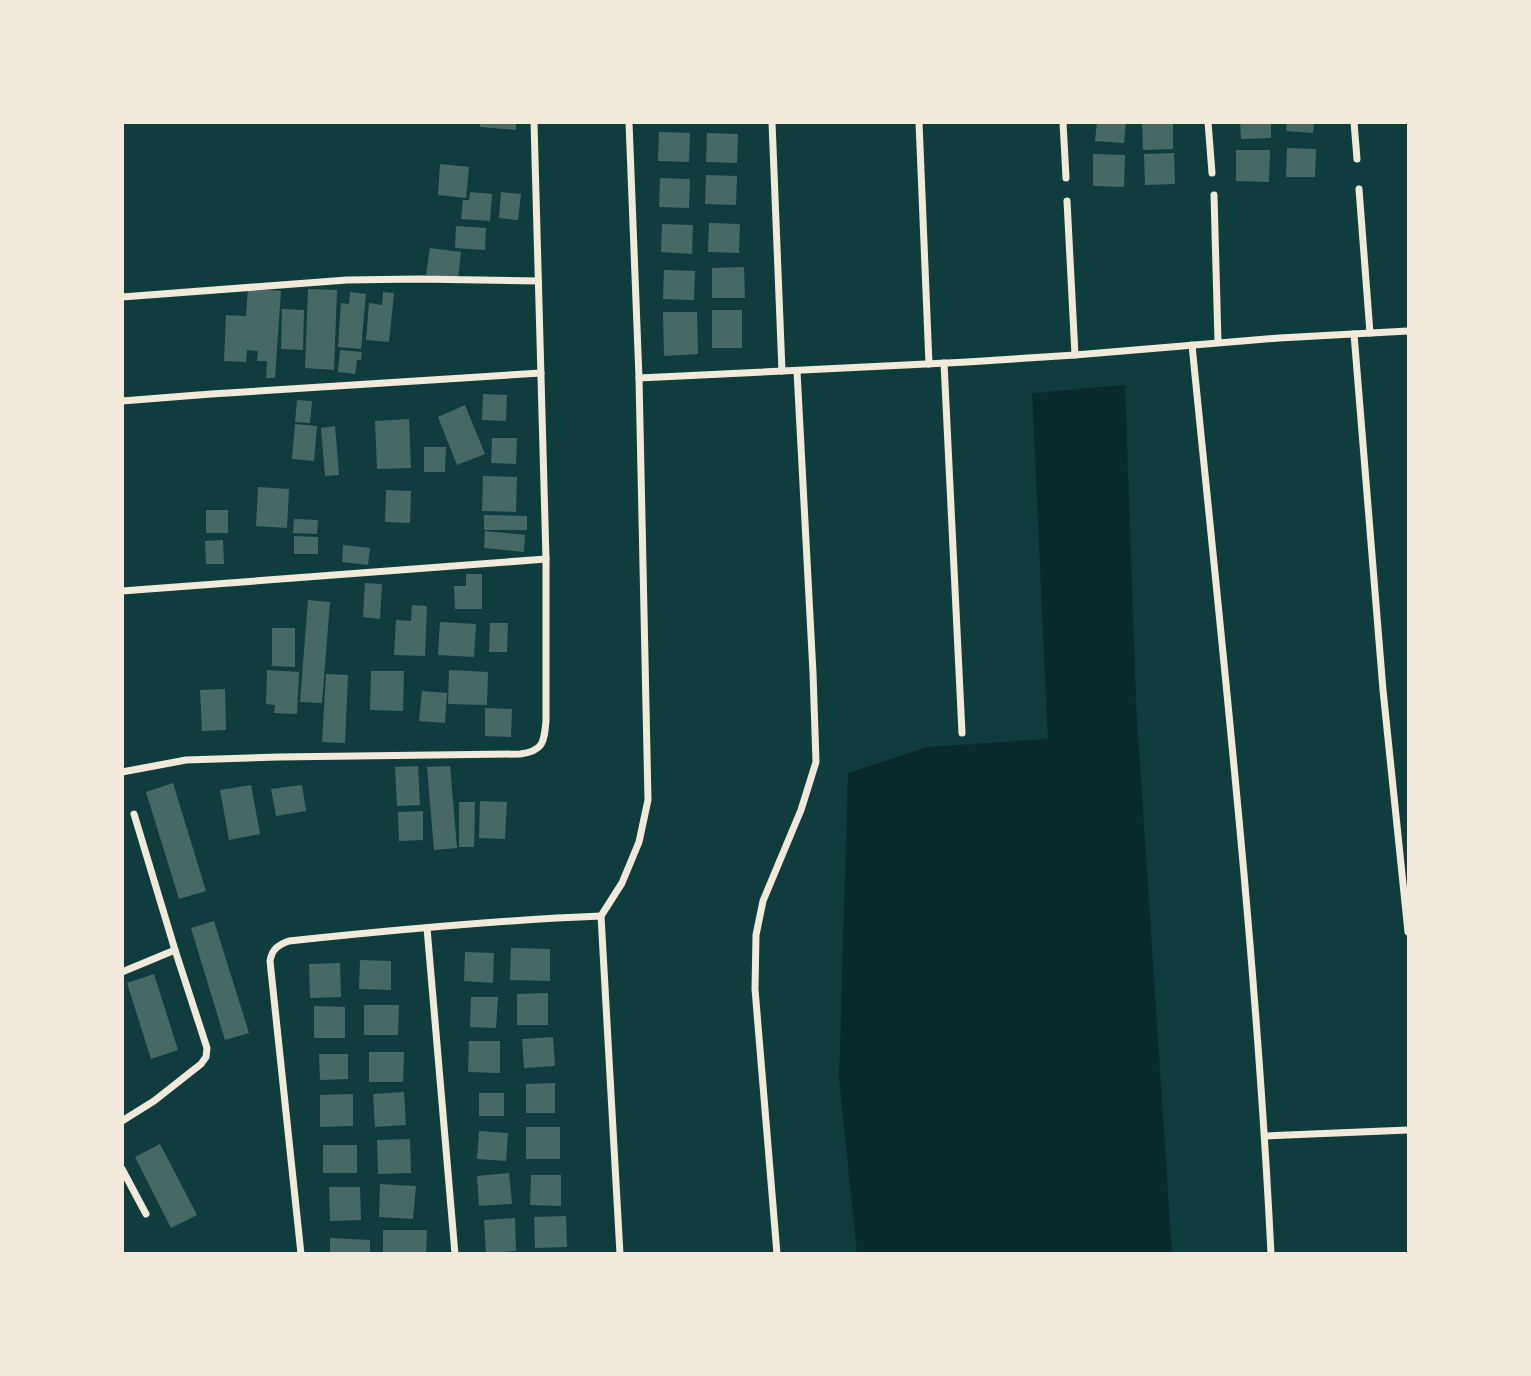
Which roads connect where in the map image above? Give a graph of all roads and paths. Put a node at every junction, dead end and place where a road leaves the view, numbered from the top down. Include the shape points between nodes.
1 (534, 122) edge
2 (629, 122) edge
3 (772, 122) edge
4 (919, 122) edge
5 (1063, 122) edge
6 (1208, 122) edge
7 (1354, 122) edge
8 (1357, 159) dead end
9 (1212, 173) dead end
10 (1066, 178) dead end
11 (1359, 190) dead end
12 (1214, 195) dead end
13 (1067, 201) dead end
14 (538, 281) junction
15 (122, 297) edge
16 (1409, 331) edge
17 (1370, 333) junction
18 (1353, 334) junction
19 (1218, 342) junction
20 (1192, 345) junction
21 (1075, 355) junction
22 (944, 363) junction
23 (929, 364) junction
24 (797, 371) junction
25 (782, 372) junction
26 (541, 373) junction
27 (639, 378) junction
28 (122, 401) edge
29 (546, 559) junction
30 (122, 592) edge
31 (962, 733) dead end
32 (122, 772) edge
33 (134, 814) dead end
34 (601, 916) junction
35 (427, 928) junction
36 (1409, 932) edge
37 (174, 950) junction
38 (122, 972) edge
39 (122, 1121) edge
40 (1409, 1130) edge
41 (1265, 1136) junction
42 (122, 1169) edge
43 (146, 1214) dead end
44 (301, 1254) edge
45 (455, 1254) edge
46 (620, 1254) edge
47 (777, 1254) edge
48 (1271, 1254) edge

1 - 14 street
2 - 27 street
3 - 25 street
4 - 23 street
5 - 10 street
6 - 9 street
7 - 8 street
11 - 17 street
12 - 19 street
13 - 21 street
14 - 15 street via 346,279
14 - 26 street
16 - 17 street
17 - 18 street
18 - 19 street
18 - 36 street
19 - 20 street
20 - 21 street
20 - 41 street
21 - 22 street
22 - 23 street
22 - 31 street
23 - 24 street
24 - 25 street
24 - 47 street via 816,762 755,935 755,989
25 - 27 street
26 - 28 street
26 - 29 street
27 - 34 street via 648,800 639,842 622,883
29 - 30 street
29 - 32 street via 545,737 533,752 186,760
33 - 37 street
34 - 35 street
34 - 46 street
35 - 44 street via 289,941 272,953
35 - 45 street
37 - 38 street
37 - 39 street via 204,1037 205,1056 154,1101
40 - 41 street
41 - 48 street
42 - 43 street

